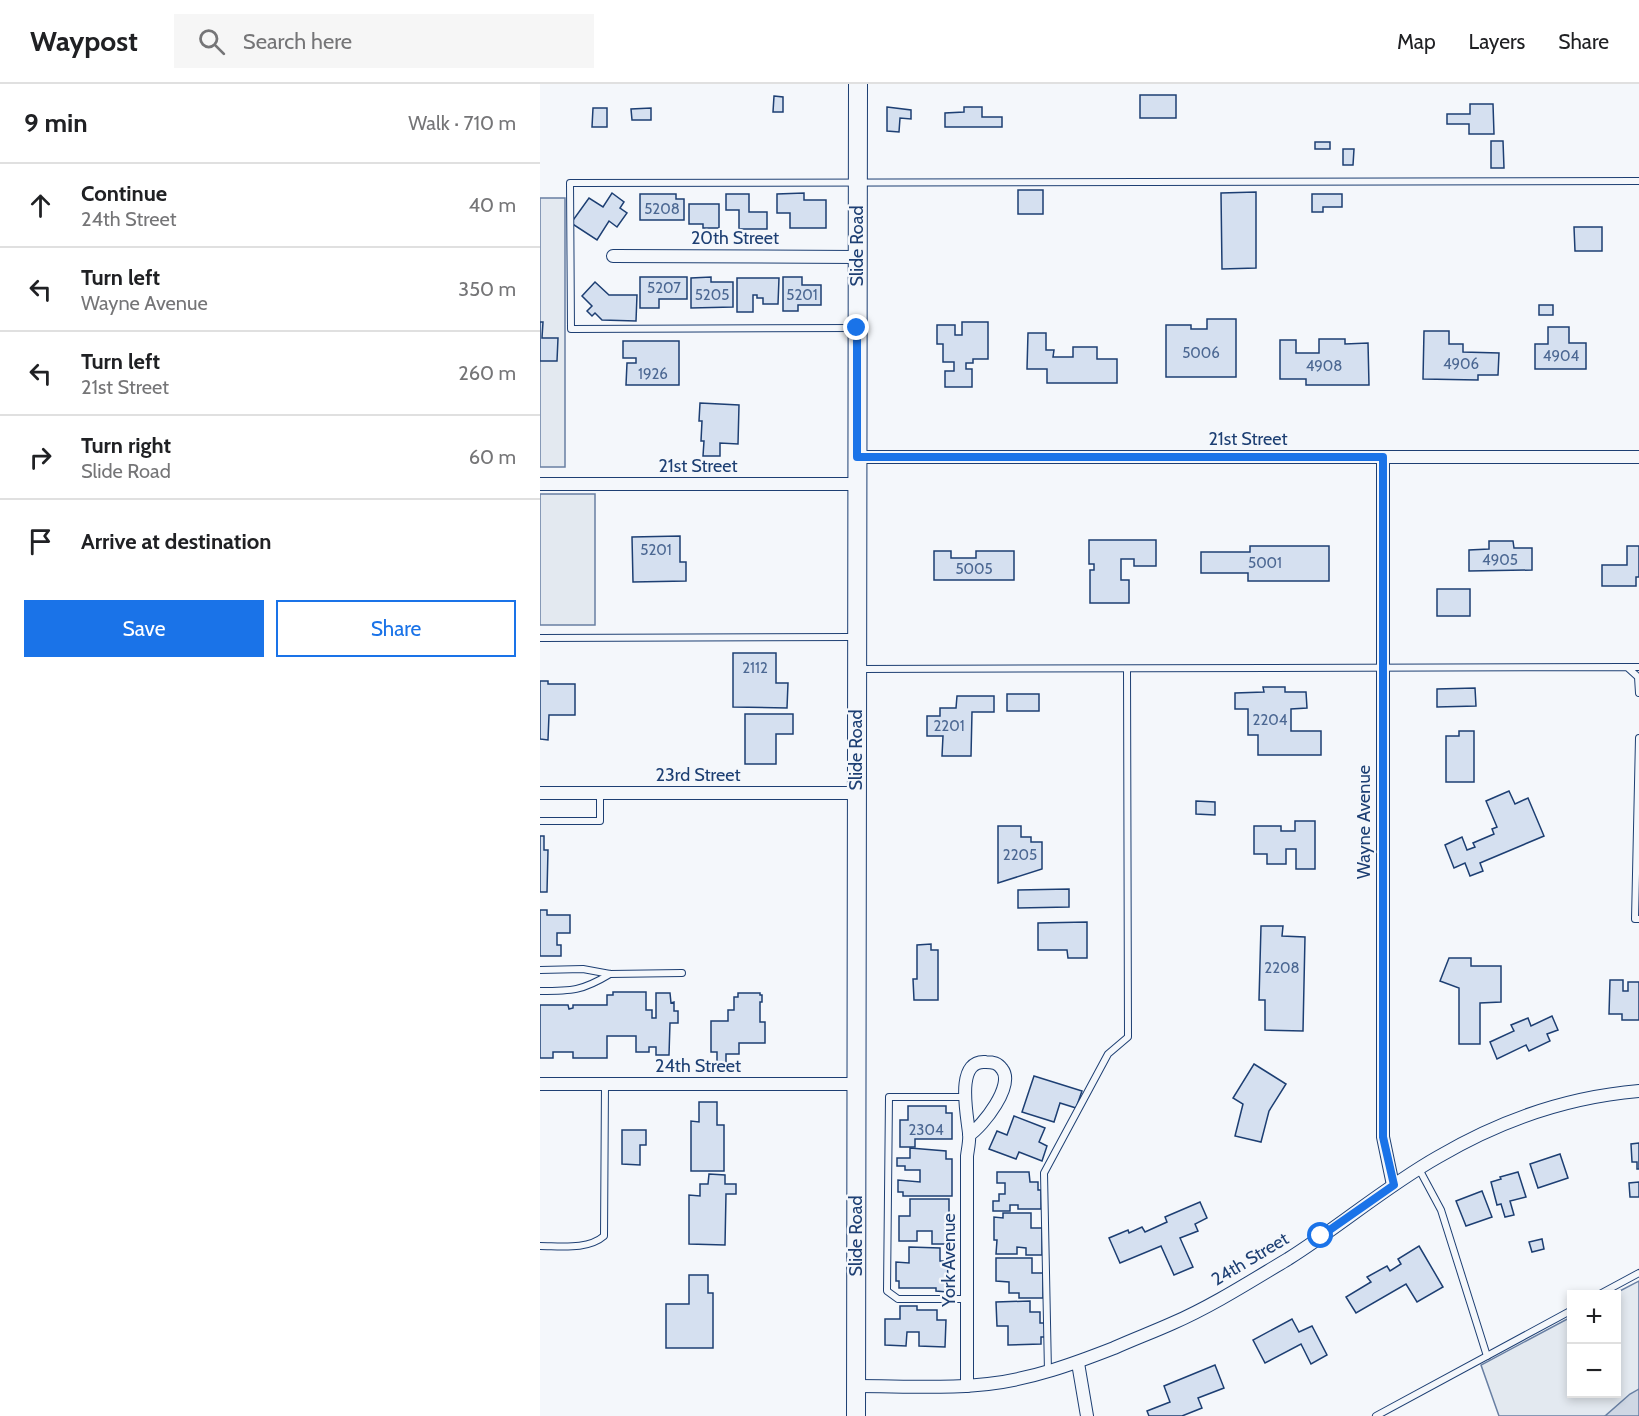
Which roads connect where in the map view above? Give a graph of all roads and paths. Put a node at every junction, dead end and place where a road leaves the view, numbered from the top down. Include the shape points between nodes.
1 (858, 84) edge
2 (1639, 181) edge
3 (858, 182) junction
4 (613, 256) dead end
5 (857, 256) junction
6 (857, 328) junction
7 (857, 457) junction
8 (1383, 457) junction
9 (1639, 457) edge
10 (540, 484) edge
11 (857, 484) junction
12 (540, 638) edge
13 (857, 638) junction
14 (1627, 667) junction
15 (1639, 668) edge
16 (856, 669) junction
17 (1127, 669) junction
18 (1382, 669) junction
19 (1639, 693) edge
20 (1639, 738) edge
21 (1639, 765) edge
22 (540, 793) edge
23 (600, 793) junction
24 (856, 793) junction
25 (540, 821) edge
26 (1639, 919) edge
27 (540, 970) edge
28 (682, 973) dead end
29 (610, 974) junction
30 (540, 991) edge
31 (540, 1084) edge
32 (605, 1084) junction
33 (856, 1084) junction
34 (1639, 1091) edge
35 (966, 1097) junction
36 (969, 1135) junction
37 (1419, 1169) junction
38 (1394, 1185) junction
39 (540, 1246) edge
40 (1639, 1273) edge
41 (1607, 1290) edge
42 (967, 1299) junction
43 (1567, 1313) edge
44 (1487, 1356) junction
45 (1078, 1363) junction
46 (1048, 1372) junction
47 (856, 1386) junction
48 (967, 1386) junction
49 (856, 1416) edge
50 (1087, 1416) edge
51 (1376, 1416) edge

1 - 3 main road, Slide Road
2 - 3 lane
3 - 5 main road, Slide Road
3 - 6 lane via 570,183 571,329
4 - 5 street, 20th Street
5 - 6 main road, Slide Road
6 - 7 main road, Slide Road
7 - 8 street, 21st Street
7 - 11 main road, Slide Road
8 - 9 street, 21st Street
8 - 18 street, Wayne Avenue
10 - 11 street, 21st Street
11 - 13 main road, Slide Road
12 - 13 lane
13 - 16 main road, Slide Road
14 - 15 lane
14 - 18 lane
14 - 19 lane via 1638,677
16 - 17 lane
16 - 24 main road, Slide Road
17 - 18 lane
17 - 46 lane via 1128,1037 1108,1054 1044,1173
18 - 38 street, Wayne Avenue via 1383,1137
20 - 21 lane
21 - 26 lane via 1635,919
22 - 23 street, 23rd Street
23 - 24 street, 23rd Street
23 - 25 lane via 600,820
24 - 33 main road, Slide Road
27 - 29 lane via 583,969
28 - 29 lane
29 - 30 lane via 574,991
31 - 32 street, 24th Street
32 - 33 street, 24th Street
32 - 39 lane via 604,1236 597,1242 576,1246
33 - 47 main road, Slide Road
34 - 37 street, 24th Street via 1558,1105 1516,1119 1471,1138
35 - 36 street, York Avenue
35 - 36 street, York Avenue via 966,1075 974,1063 995,1063 1004,1071 1003,1091 980,1128
35 - 42 lane via 889,1097 887,1291 898,1299
36 - 42 street, York Avenue
37 - 38 street, 24th Street
37 - 44 lane via 1441,1210
38 - 45 street, 24th Street via 1289,1258 1226,1295 1174,1323
40 - 41 lane
42 - 48 street, York Avenue
43 - 44 lane
44 - 51 lane
45 - 46 street, 24th Street
45 - 50 street
46 - 48 street, 24th Street
47 - 48 street, 24th Street
47 - 49 main road, Slide Road

